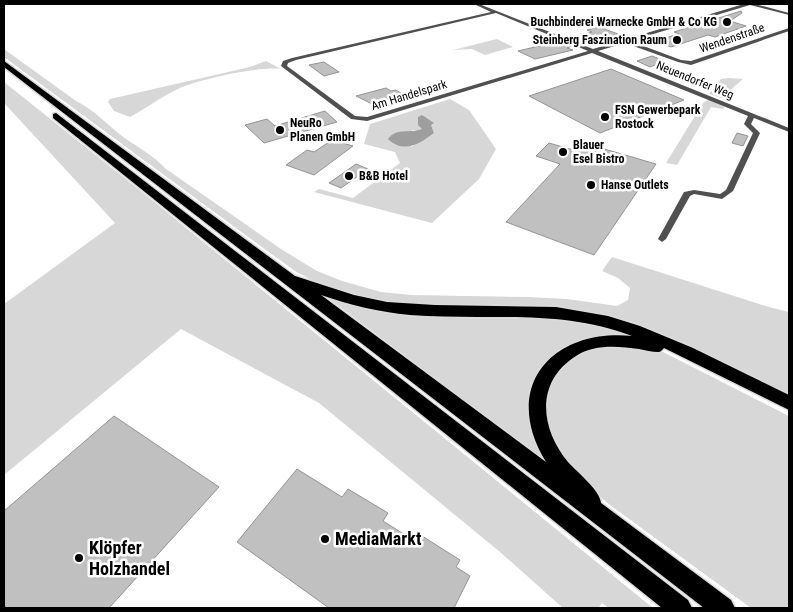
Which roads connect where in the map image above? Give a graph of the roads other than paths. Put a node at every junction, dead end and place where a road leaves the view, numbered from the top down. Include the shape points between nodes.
1 (476, 4) edge
2 (749, 4) edge
3 (496, 12) junction
4 (789, 14) edge
5 (789, 29) edge
6 (625, 41) junction
7 (592, 51) junction
8 (4, 64) edge
9 (4, 74) edge
10 (752, 115) junction
11 (789, 130) edge
12 (662, 239) dead end
13 (282, 274) junction
14 (789, 402) edge
15 (789, 410) edge
16 (612, 525) junction
17 (680, 608) edge
18 (723, 608) edge

1 - 3 street, Neuendorfer Weg
2 - 4 street, Wendenstraße
2 - 6 street
3 - 7 street, Neuendorfer Weg
3 - 7 street, Am Handelspark via 294,59 285,62 284,66 353,118 364,119
5 - 6 street, Wendenstraße via 691,63
6 - 7 street
7 - 10 street, Neuendorfer Weg
8 - 13 highway
9 - 17 highway
10 - 11 street, Neuendorfer Weg
10 - 12 street via 747,124 758,133 729,191 722,196 687,194
13 - 14 highway via 350,300 387,308 557,313 612,323 671,345
13 - 16 highway
15 - 16 highway via 660,346 605,341 587,344 559,358 542,379 538,392 538,423 545,444 557,463
16 - 18 highway

